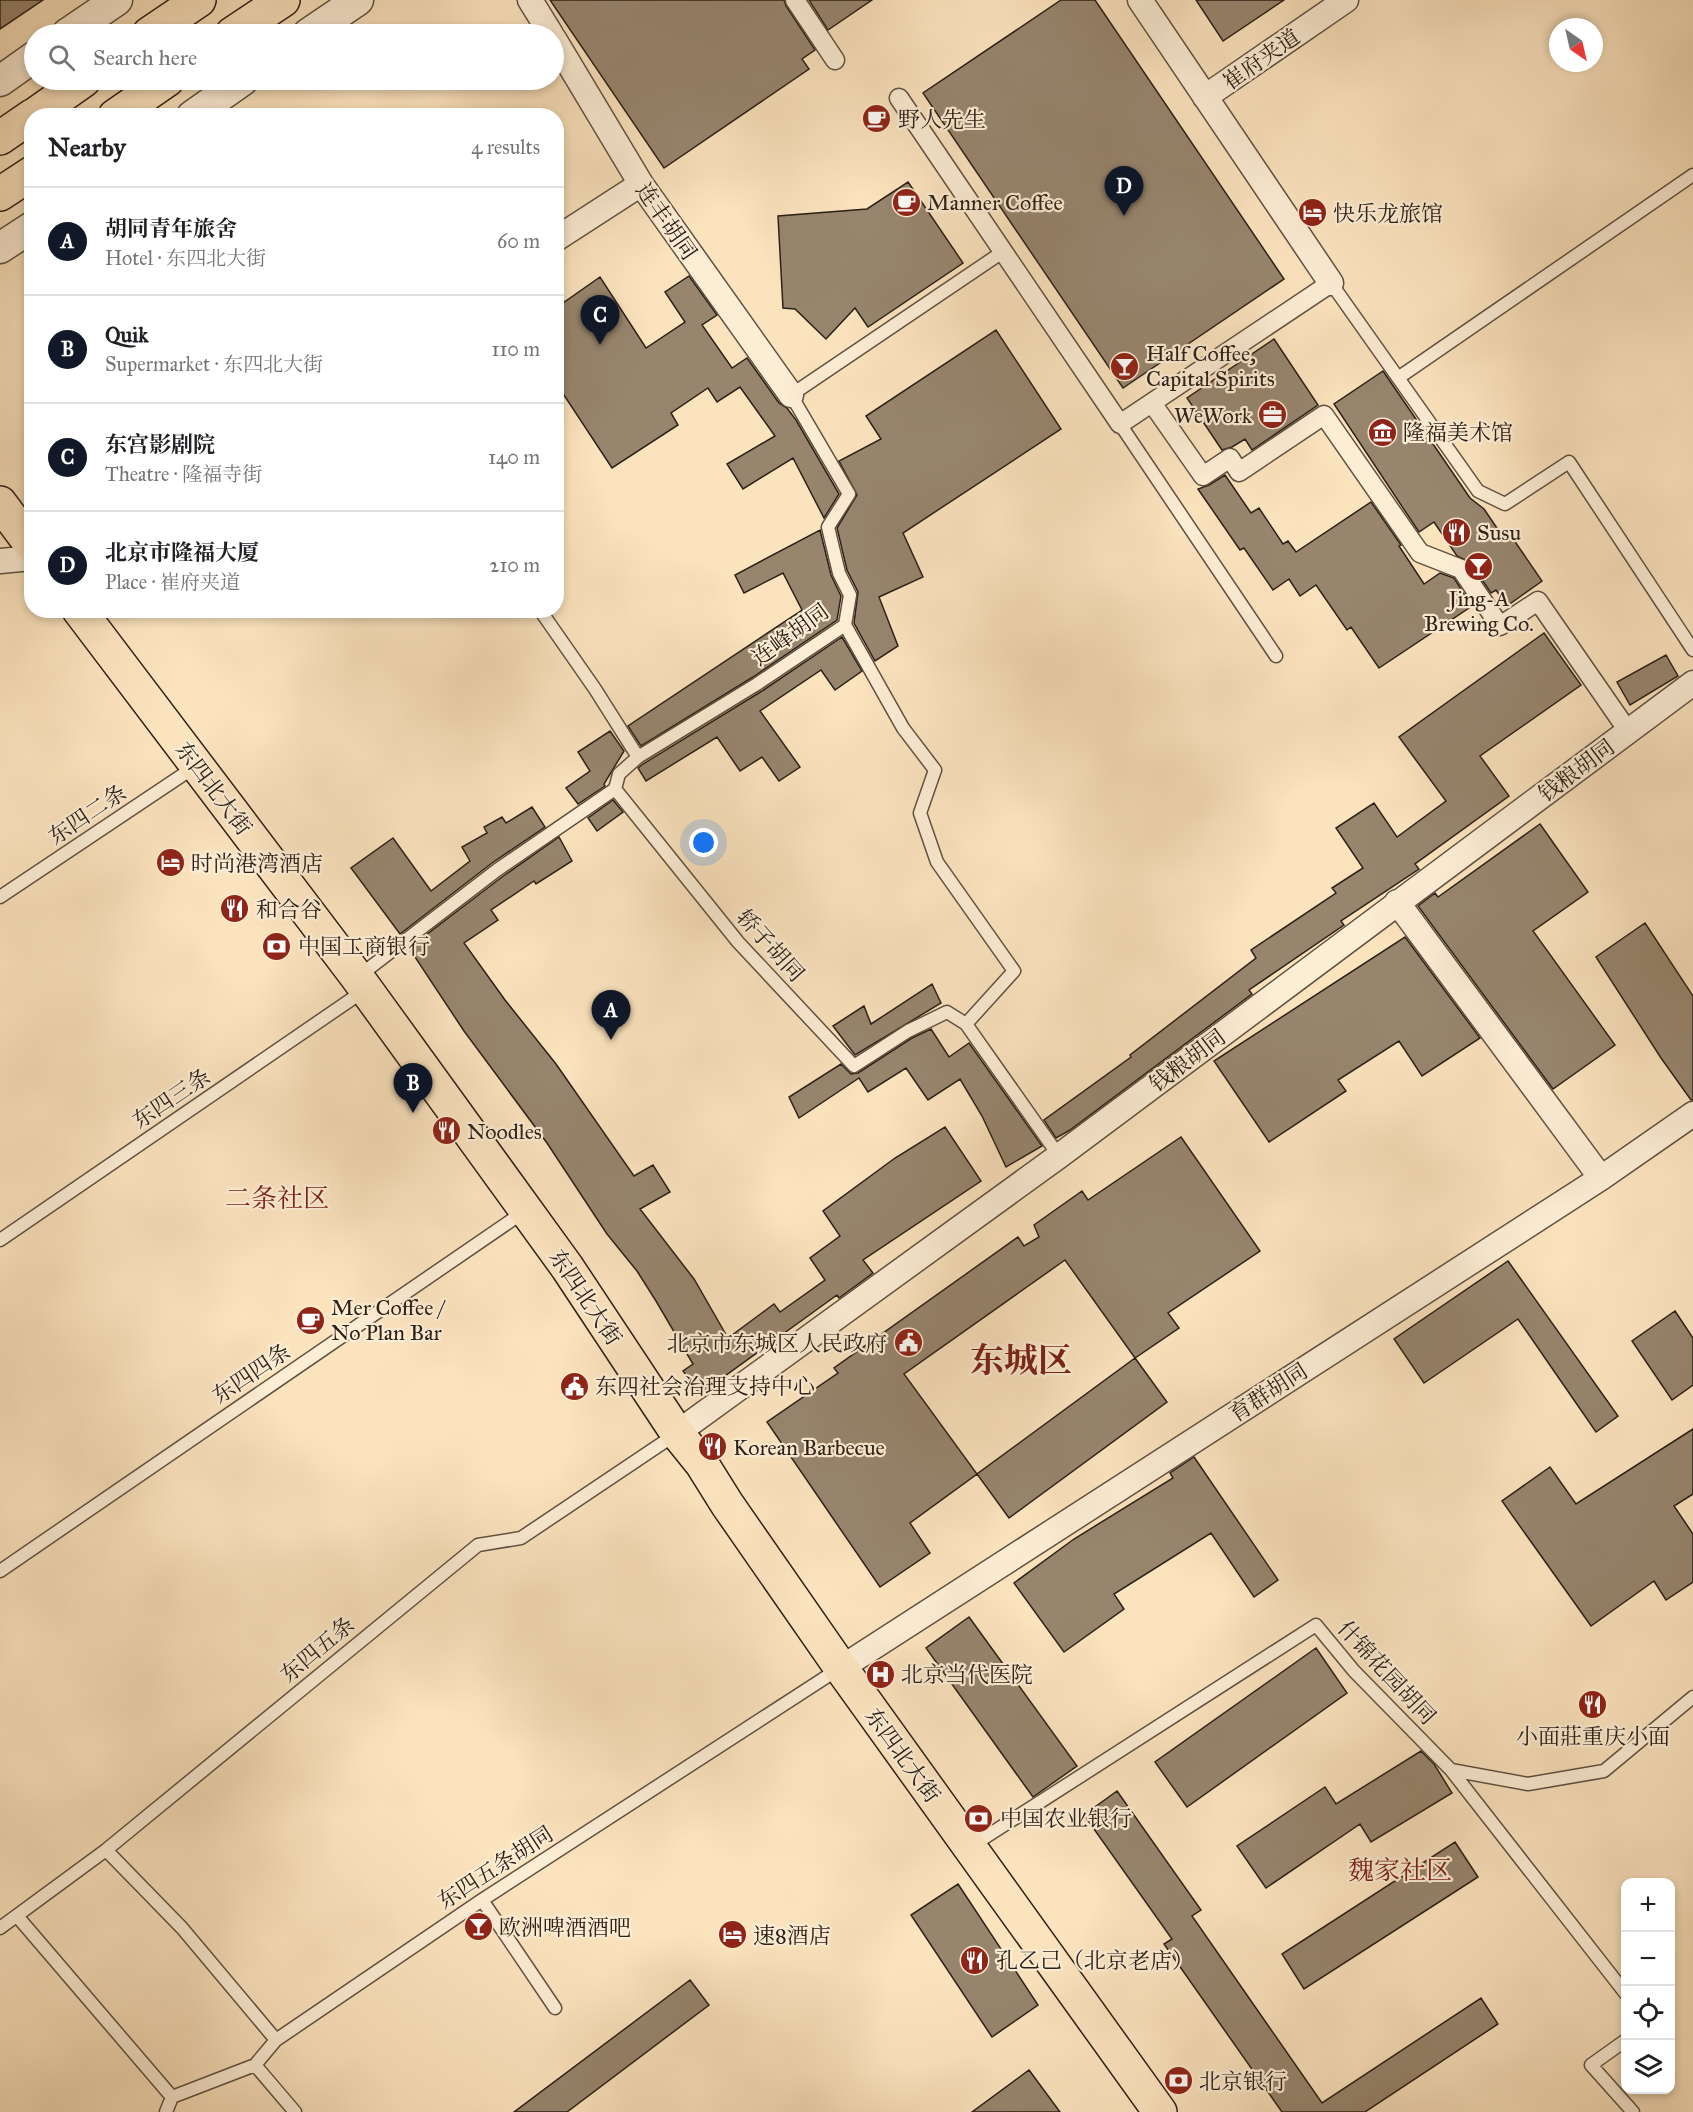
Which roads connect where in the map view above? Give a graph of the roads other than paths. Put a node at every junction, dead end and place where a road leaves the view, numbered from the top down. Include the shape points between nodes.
1 (117, 0) edge
2 (283, 0) edge
3 (358, 0) edge
4 (530, 0) edge
5 (795, 0) edge
6 (1140, 0) edge
7 (1346, 0) edge
8 (192, 2) edge
9 (82, 24) edge
10 (162, 24) edge
11 (247, 24) edge
12 (323, 24) edge
13 (545, 24) edge
14 (564, 56) edge
15 (835, 60) dead end
16 (24, 64) edge
17 (0, 81) edge
18 (70, 90) edge
19 (153, 90) edge
20 (229, 90) edge
21 (1205, 97) junction
22 (898, 98) dead end
23 (44, 108) edge
24 (127, 108) edge
25 (203, 108) edge
26 (24, 122) edge
27 (0, 138) edge
28 (1693, 175) edge
29 (24, 178) edge
30 (641, 184) junction
31 (0, 194) edge
32 (24, 232) edge
33 (564, 234) edge
34 (0, 248) edge
35 (1004, 251) junction
36 (1331, 283) junction
37 (1398, 378) junction
38 (791, 395) junction
39 (1152, 403) junction
40 (1120, 424) junction
41 (0, 503) edge
42 (24, 535) edge
43 (24, 559) edge
44 (0, 561) edge
45 (85, 618) edge
46 (546, 618) edge
47 (845, 625) junction
48 (1693, 650) edge
49 (1276, 656) dead end
50 (1693, 683) edge
51 (1628, 731) junction
52 (638, 757) junction
53 (197, 765) junction
54 (615, 789) junction
55 (0, 897) edge
56 (1397, 902) junction
57 (361, 984) junction
58 (966, 1024) junction
59 (1693, 1114) edge
60 (1059, 1156) junction
61 (1601, 1178) junction
62 (525, 1210) junction
63 (0, 1240) edge
64 (677, 1433) junction
65 (0, 1571) edge
66 (841, 1668) junction
67 (1693, 1697) edge
68 (1451, 1770) junction
69 (969, 1847) junction
70 (106, 1850) junction
71 (482, 1900) junction
72 (17, 1916) junction
73 (0, 1928) edge
74 (1621, 1988) edge
75 (555, 2008) dead end
76 (276, 2040) junction
77 (1621, 2044) edge
78 (255, 2065) junction
79 (172, 2097) junction
80 (166, 2112) edge
81 (295, 2112) edge
82 (1160, 2112) edge
83 (1633, 2112) edge

1 - 9 street
2 - 11 main road
3 - 12 street
4 - 13 street
5 - 15 street
6 - 21 street
7 - 21 street, 崔府夹道
8 - 10 main road
14 - 30 street, 连丰胡同
16 - 17 street
18 - 23 main road
19 - 24 main road
20 - 25 street
21 - 36 street
22 - 35 street
26 - 27 main road
28 - 37 lane
29 - 31 main road
30 - 33 street
30 - 38 street, 连丰胡同
32 - 34 street
35 - 38 lane
35 - 40 street
36 - 37 lane
36 - 39 street
37 - 48 lane via 1478,492 1505,504 1569,462
38 - 47 lane, 连峰胡同 via 849,494 828,527 839,573 850,595
39 - 40 street
39 - 51 street via 1203,476 1230,458 1239,472 1324,415 1420,553 1461,568 1500,626 1538,602
40 - 49 lane
41 - 42 main road
43 - 44 street
45 - 53 main road, 东四北大街
46 - 52 lane
47 - 52 lane, 连峰胡同
47 - 58 lane via 903,728 935,770 920,813 937,862 1014,971
50 - 51 street, 钱粮胡同
51 - 56 street, 钱粮胡同
52 - 54 lane via 619,774
53 - 55 lane, 东四二条
53 - 57 main road, 东四北大街
54 - 57 lane, 东四三条 via 497,870
54 - 58 lane, 轿子胡同 via 738,942 854,1066 908,1031 947,1012
56 - 60 street, 钱粮胡同
56 - 61 street
57 - 62 main road, 东四北大街
57 - 63 lane, 东四三条
58 - 60 lane
59 - 61 street, 育群胡同
60 - 64 street, 钱粮胡同
61 - 66 street, 育群胡同
62 - 64 main road, 东四北大街
62 - 65 lane, 东四四条
64 - 66 main road, 东四北大街
64 - 70 lane, 东四五条 via 521,1538 478,1545
66 - 69 main road, 东四北大街
66 - 71 lane, 东四五条胡同
67 - 68 lane via 1604,1771 1528,1784
68 - 69 lane, 什锦花园胡同 via 1354,1671 1316,1625
68 - 74 lane
69 - 82 main road, 东四北大街
70 - 72 lane, 东四五条
70 - 76 lane via 182,1928
71 - 75 lane
71 - 76 lane, 东四五条胡同
72 - 73 lane, 东四五条
72 - 79 lane
76 - 78 lane, 东四五条胡同
77 - 83 lane via 1591,2065
78 - 79 lane, 东四五条胡同
78 - 81 lane
79 - 80 lane

